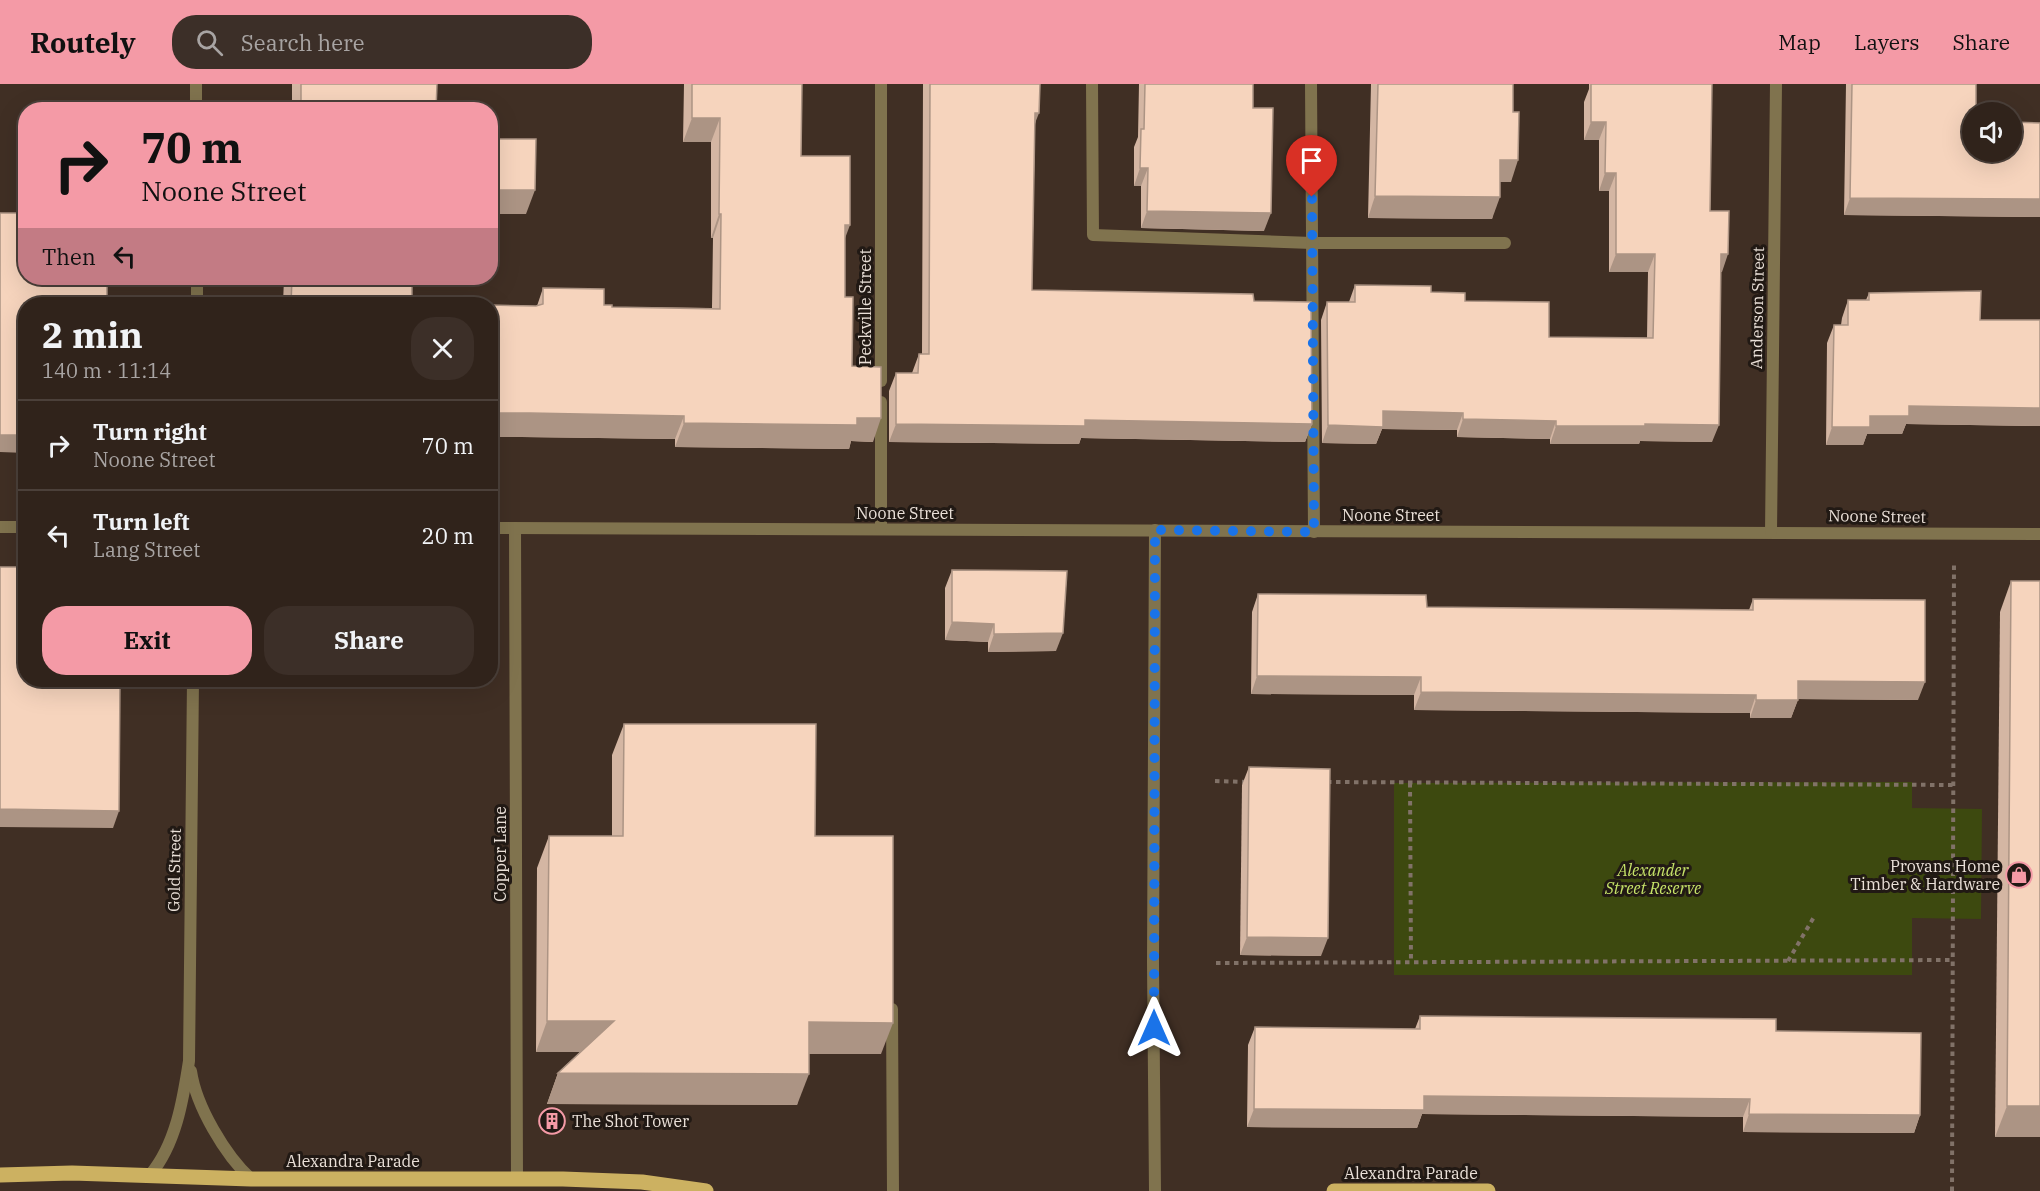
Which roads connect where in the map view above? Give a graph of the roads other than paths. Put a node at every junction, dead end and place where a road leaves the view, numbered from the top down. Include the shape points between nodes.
1 (196, 84) edge
2 (881, 84) edge
3 (1092, 84) edge
4 (1311, 84) edge
5 (1776, 84) edge
6 (196, 102) edge
7 (1312, 243) junction
8 (1505, 243) dead end
9 (0, 527) edge
10 (18, 527) edge
11 (498, 528) edge
12 (515, 528) junction
13 (881, 529) junction
14 (1155, 530) junction
15 (1314, 532) junction
16 (1771, 532) junction
17 (2040, 534) edge
18 (193, 687) edge
19 (891, 994) edge
20 (189, 1060) junction
21 (0, 1175) edge
22 (150, 1175) junction
23 (251, 1179) junction
24 (516, 1179) junction
25 (706, 1191) edge
26 (893, 1191) edge
27 (1155, 1191) edge
28 (1334, 1191) edge
29 (1488, 1191) edge

1 - 6 street
2 - 13 street, Peckville Street
3 - 7 street via 1093,235
4 - 7 street
5 - 16 street, Anderson Street
7 - 8 street
7 - 15 street
9 - 10 street
11 - 12 street, Noone Street
12 - 13 street, Noone Street
12 - 24 street, Copper Lane
13 - 14 street, Noone Street
14 - 15 street, Noone Street
14 - 27 street
15 - 16 street, Noone Street
16 - 17 street, Noone Street
18 - 20 street, Gold Street
19 - 26 street
20 - 22 street, Gold Street via 170,1143
20 - 23 street, Gold Street via 196,1093 206,1113 230,1157
21 - 22 main road, Alexandra Parade
22 - 23 main road, Alexandra Parade
23 - 24 main road, Alexandra Parade
24 - 25 main road, Alexandra Parade via 642,1182
28 - 29 main road, Alexandra Parade

